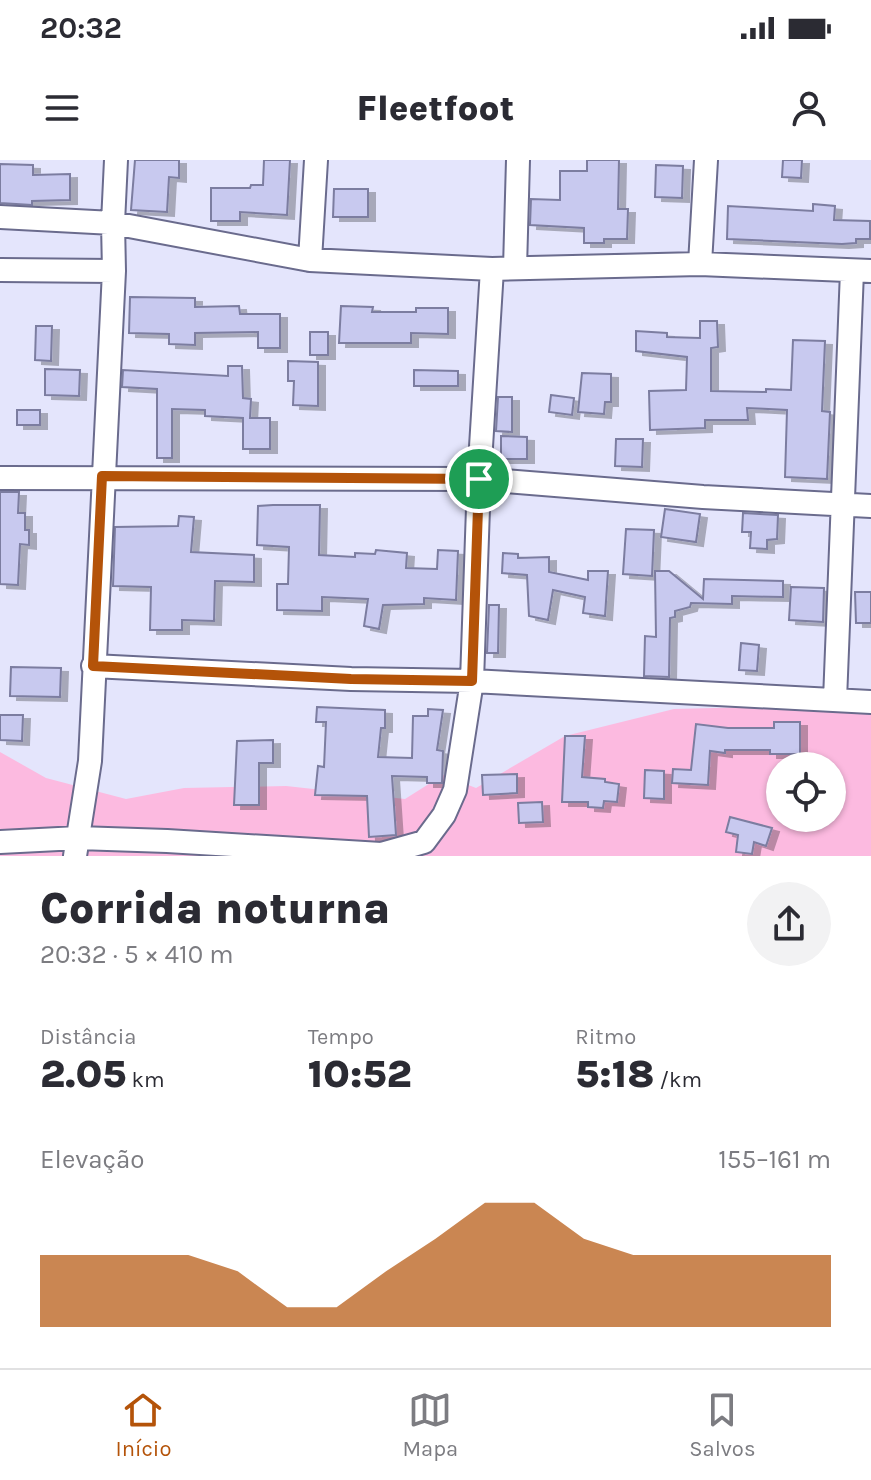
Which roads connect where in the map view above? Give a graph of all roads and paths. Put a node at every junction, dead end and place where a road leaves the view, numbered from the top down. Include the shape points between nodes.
1 (116, 160) edge
2 (316, 160) edge
3 (518, 160) edge
4 (706, 160) edge
5 (0, 217) edge
6 (113, 223) junction
7 (310, 260) junction
8 (700, 264) junction
9 (515, 268) junction
10 (492, 269) junction
11 (0, 270) edge
12 (114, 271) junction
13 (861, 271) edge
14 (102, 476) junction
15 (0, 478) edge
16 (479, 479) junction
17 (844, 505) junction
18 (871, 506) edge
19 (93, 666) junction
20 (472, 681) junction
21 (835, 700) junction
22 (871, 702) edge
23 (0, 842) edge
24 (77, 847) edge

1 - 6 street
2 - 7 street
3 - 9 street
4 - 8 street
5 - 6 street
6 - 7 street
6 - 12 street
7 - 10 street
8 - 9 street
8 - 13 street
9 - 10 street
10 - 16 street
11 - 12 street
12 - 14 street
13 - 17 street
14 - 15 street
14 - 16 street
14 - 19 street
16 - 17 street
16 - 20 street
17 - 18 street
17 - 21 street
19 - 20 street
19 - 24 street via 90,761
20 - 21 street
20 - 24 street via 455,790 424,842 381,854 167,841
21 - 22 street
23 - 24 street

